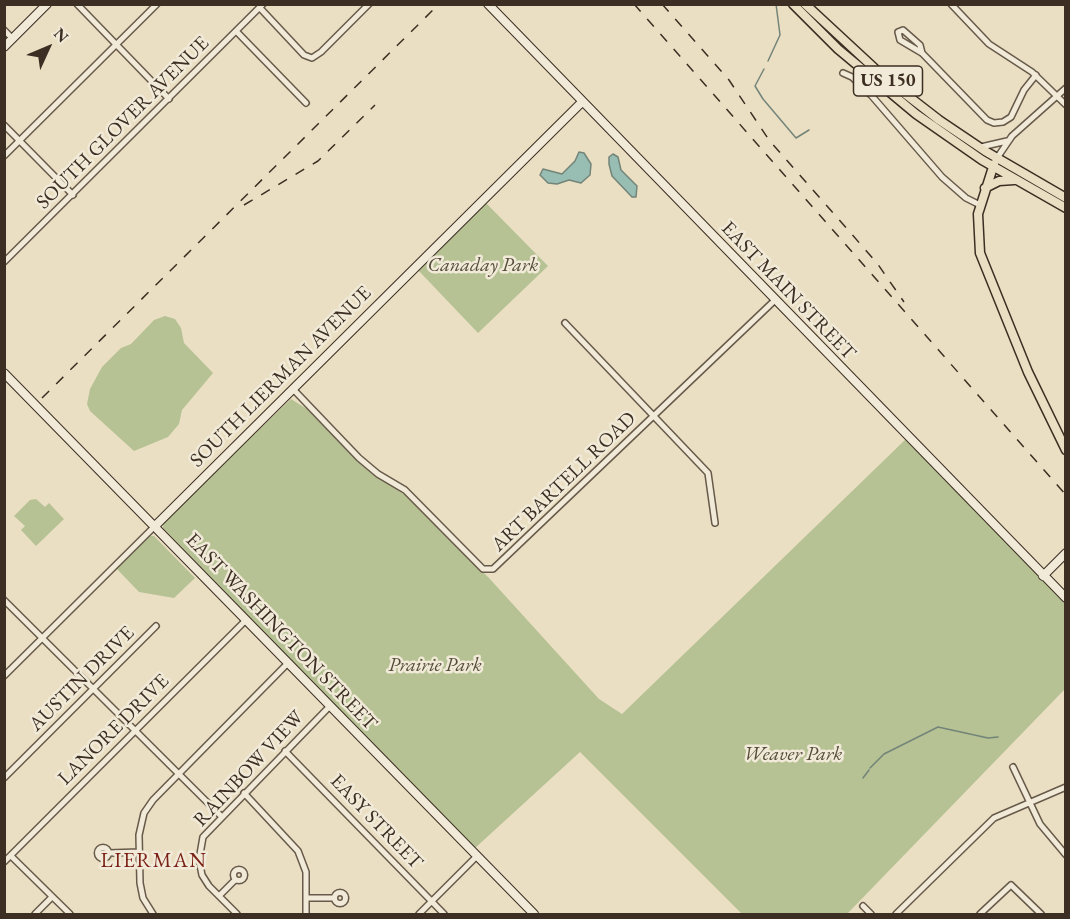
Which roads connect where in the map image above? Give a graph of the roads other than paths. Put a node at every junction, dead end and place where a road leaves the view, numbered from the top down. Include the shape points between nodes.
1 (47, 4) edge
2 (77, 4) edge
3 (157, 4) edge
4 (252, 4) edge
5 (369, 4) edge
6 (488, 4) edge
7 (793, 4) edge
8 (806, 4) edge
9 (951, 4) edge
10 (260, 7) edge
11 (4, 30) edge
12 (236, 31) junction
13 (13, 39) junction
14 (116, 45) junction
15 (4, 47) edge
16 (922, 53) junction
17 (843, 73) dead end
18 (1036, 75) junction
19 (1065, 88) edge
20 (1057, 96) junction
21 (169, 99) junction
22 (582, 102) junction
23 (306, 103) dead end
24 (1065, 105) edge
25 (4, 125) edge
26 (1008, 140) junction
27 (21, 141) junction
28 (979, 147) junction
29 (4, 156) edge
30 (997, 158) junction
31 (992, 167) junction
32 (1014, 180) junction
33 (985, 188) junction
34 (73, 195) junction
35 (1065, 198) edge
36 (980, 205) junction
37 (1065, 208) edge
38 (4, 262) edge
39 (774, 301) junction
40 (565, 323) dead end
41 (4, 375) edge
42 (293, 389) junction
43 (654, 416) junction
44 (1065, 450) edge
45 (715, 523) dead end
46 (153, 528) junction
47 (1065, 553) edge
48 (1043, 576) junction
49 (1065, 598) edge
50 (4, 600) edge
51 (245, 621) junction
52 (156, 626) dead end
53 (43, 638) junction
54 (287, 665) junction
55 (4, 676) edge
56 (93, 688) junction
57 (328, 707) junction
58 (135, 730) junction
59 (285, 751) junction
60 (1013, 767) dead end
61 (179, 774) junction
62 (4, 778) edge
63 (1065, 787) edge
64 (243, 794) junction
65 (1030, 802) junction
66 (221, 816) junction
67 (139, 852) junction
68 (109, 853) dead end
69 (1065, 855) edge
70 (11, 856) junction
71 (476, 858) junction
72 (4, 862) edge
73 (235, 880) dead end
74 (219, 896) junction
75 (52, 897) junction
76 (307, 898) junction
77 (333, 898) dead end
78 (432, 901) junction
79 (863, 906) dead end
80 (35, 915) edge
81 (70, 915) edge
82 (153, 915) edge
83 (237, 915) edge
84 (306, 915) edge
85 (419, 915) edge
86 (444, 915) edge
87 (529, 915) edge
88 (534, 915) edge
89 (871, 915) edge
90 (896, 915) edge
91 (980, 915) edge
92 (1041, 915) edge

1 - 13 main road
2 - 14 street
3 - 14 street
4 - 10 street
5 - 10 street via 316,57 307,57
6 - 22 main road, EAST MAIN STREET
7 - 31 main road, US 150 via 890,94
8 - 28 main road, US 150 via 886,79
9 - 18 street via 989,44
10 - 12 street, SOUTH GLOVER AVENUE
11 - 13 street
12 - 21 street, SOUTH GLOVER AVENUE
12 - 23 street
13 - 15 main road
14 - 21 street
14 - 27 street
16 - 16 street via 900,40 898,32 903,30 920,45
16 - 18 street via 994,123 1011,117
17 - 36 street via 871,95 938,173
18 - 20 street
19 - 20 street
20 - 24 street
20 - 26 street
21 - 34 street, SOUTH GLOVER AVENUE
22 - 39 main road, EAST MAIN STREET
22 - 42 main road, SOUTH LIERMAN AVENUE
25 - 27 street
26 - 28 street
26 - 30 street
27 - 29 street
27 - 34 street
28 - 30 main road, US 150
30 - 31 main road
30 - 35 main road
31 - 32 main road
31 - 33 main road
32 - 33 main road via 999,181
32 - 37 main road
33 - 36 main road
34 - 38 street, SOUTH GLOVER AVENUE
36 - 44 main road via 977,234 985,267 1031,381
39 - 43 street, ART BARTELL ROAD
39 - 48 main road, EAST MAIN STREET
40 - 43 street
41 - 46 main road, EAST WASHINGTON STREET
42 - 43 street, ART BARTELL ROAD via 359,458 405,490 485,570 496,567
42 - 46 main road, SOUTH LIERMAN AVENUE
43 - 45 street via 708,473
46 - 51 main road, EAST WASHINGTON STREET
46 - 53 street, SOUTH LIERMAN AVENUE
47 - 48 main road
48 - 49 main road, EAST MAIN STREET
50 - 53 street
51 - 54 main road, EAST WASHINGTON STREET
51 - 58 street, LANORE DRIVE
52 - 56 street, AUSTIN DRIVE
53 - 55 street, SOUTH LIERMAN AVENUE
53 - 56 street
54 - 57 main road, EAST WASHINGTON STREET
54 - 61 street
56 - 58 street
56 - 62 street, AUSTIN DRIVE
57 - 59 street, RAINBOW VIEW
57 - 71 main road, EAST WASHINGTON STREET
58 - 61 street
58 - 70 street, LANORE DRIVE
59 - 64 street, RAINBOW VIEW
59 - 78 street, EASY STREET
60 - 65 street
61 - 66 street
61 - 67 street via 144,813
63 - 65 street
64 - 66 street, RAINBOW VIEW
64 - 76 street via 298,851 306,872
65 - 69 street via 1045,833
65 - 90 street via 994,818
66 - 74 street, RAINBOW VIEW via 203,837 199,860 204,879
67 - 68 street
67 - 82 street via 141,891
70 - 72 street, LANORE DRIVE
70 - 75 street
71 - 78 street
71 - 87 main road, EAST WASHINGTON STREET
71 - 88 main road, EAST WASHINGTON STREET
73 - 74 street
74 - 83 street, RAINBOW VIEW
75 - 80 street
75 - 81 street
76 - 77 street
76 - 84 street
78 - 85 street
78 - 86 street, EASY STREET
79 - 89 street
91 - 92 street via 1011,885

